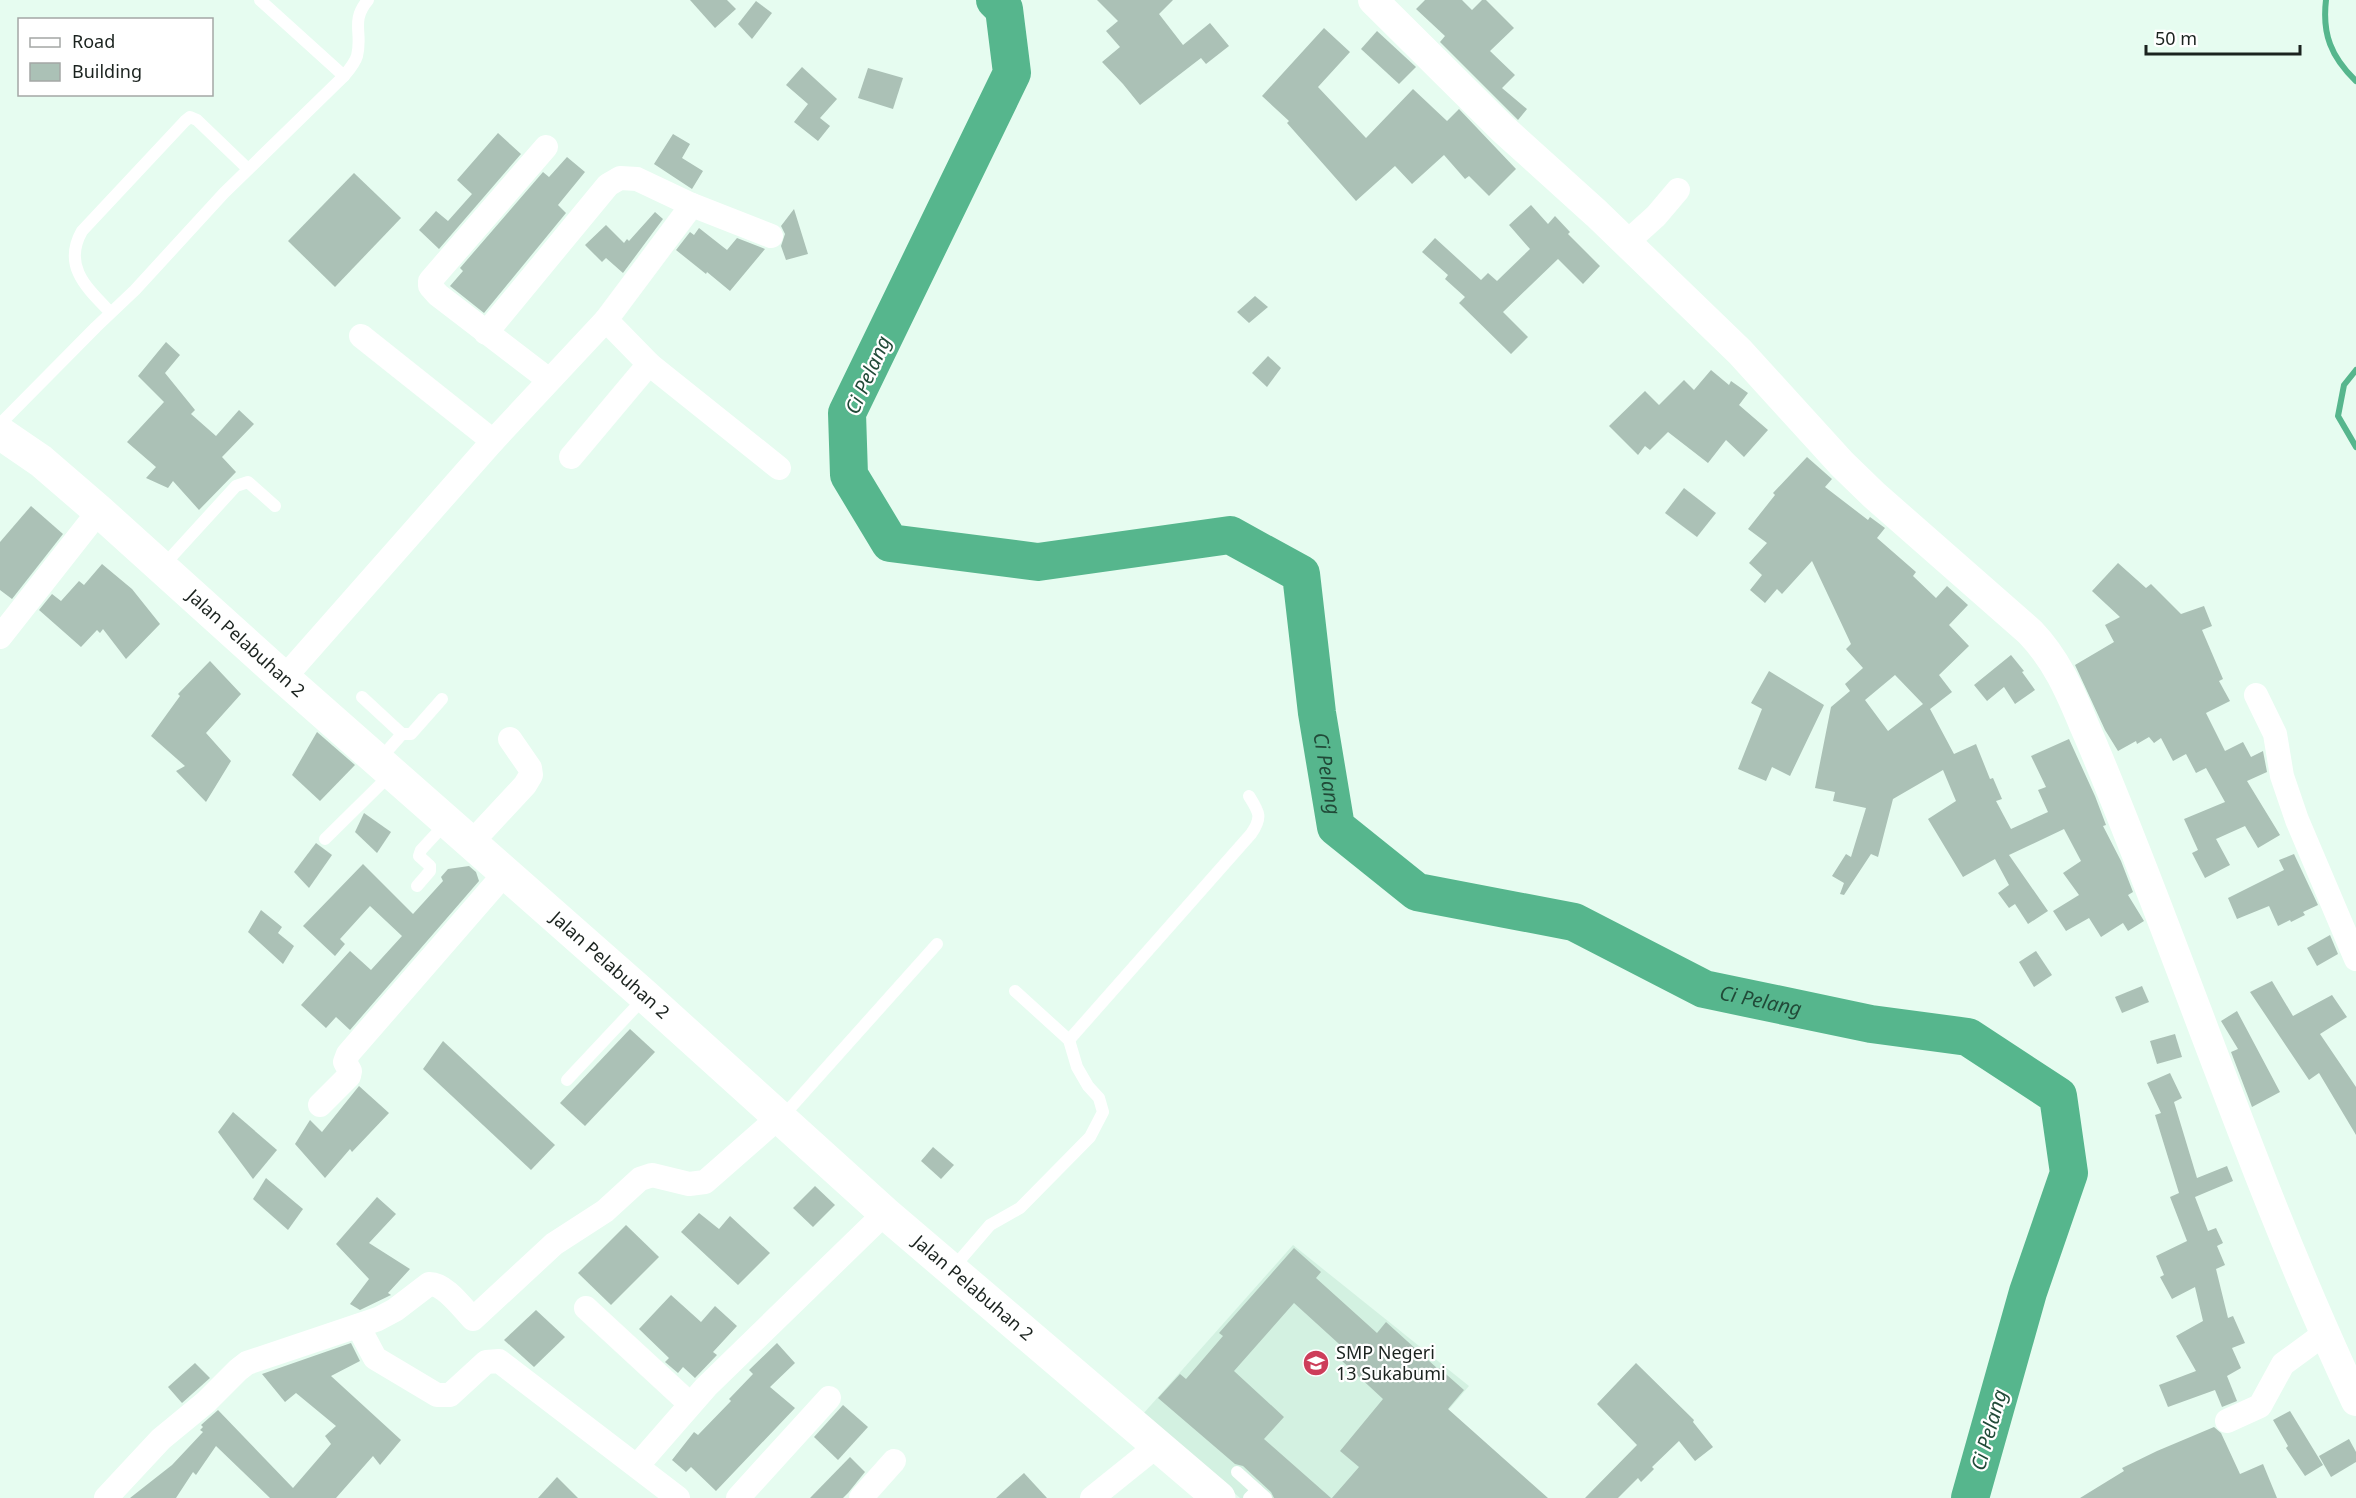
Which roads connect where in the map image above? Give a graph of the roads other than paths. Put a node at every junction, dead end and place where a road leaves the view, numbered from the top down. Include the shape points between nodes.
1 (260, 0) edge
2 (368, 0) edge
3 (1385, 4) edge
4 (344, 76) junction
5 (546, 147) dead end
6 (248, 170) junction
7 (1678, 190) dead end
8 (692, 205) junction
9 (771, 236) dead end
10 (1626, 243) junction
11 (110, 312) junction
12 (606, 320) junction
13 (486, 333) junction
14 (361, 336) dead end
15 (649, 364) junction
16 (549, 380) junction
17 (0, 424) edge
18 (0, 433) edge
19 (493, 441) junction
20 (571, 457) dead end
21 (779, 468) dead end
22 (275, 506) dead end
23 (99, 511) junction
24 (162, 568) junction
25 (0, 637) edge
26 (284, 678) junction
27 (2256, 695) dead end
28 (362, 697) dead end
29 (442, 699) dead end
30 (402, 734) junction
31 (510, 739) dead end
32 (386, 766) junction
33 (1249, 796) dead end
34 (460, 831) junction
35 (325, 839) dead end
36 (506, 872) junction
37 (417, 886) dead end
38 (937, 944) dead end
39 (2356, 959) edge
40 (1015, 991) dead end
41 (645, 996) junction
42 (1069, 1040) junction
43 (567, 1080) dead end
44 (320, 1105) dead end
45 (779, 1117) junction
46 (885, 1213) junction
47 (951, 1270) junction
48 (586, 1308) dead end
49 (358, 1326) junction
50 (2324, 1334) junction
51 (829, 1398) dead end
52 (2356, 1401) edge
53 (690, 1404) junction
54 (2227, 1421) dead end
55 (1158, 1445) junction
56 (894, 1461) dead end
57 (637, 1466) junction
58 (1228, 1485) edge
59 (1257, 1495) edge
60 (106, 1498) edge
61 (678, 1498) edge
62 (738, 1498) edge
63 (861, 1498) edge
64 (1092, 1498) edge

1 - 4 lane
2 - 4 lane via 357,21 357,58
3 - 10 street via 1503,129
4 - 6 lane
5 - 13 street via 430,281 438,295
6 - 11 lane
6 - 11 lane via 197,120 190,117 184,121 74,244 77,270 87,288
7 - 10 street
8 - 9 street
8 - 12 street
8 - 13 street via 637,179 614,180
10 - 50 street via 1740,351 1842,464 2030,632 2049,654 2094,747 2231,1106
11 - 17 lane
12 - 15 street
12 - 16 street
13 - 16 street
14 - 19 street
15 - 20 street
15 - 21 street
16 - 19 street
18 - 23 main road, Jalan Pelabuhan 2 via 41,461
19 - 26 street
22 - 24 lane via 248,482 236,486
23 - 24 main road, Jalan Pelabuhan 2
23 - 25 street
24 - 26 main road, Jalan Pelabuhan 2
26 - 32 main road, Jalan Pelabuhan 2
27 - 39 street via 2275,734 2282,776 2297,820
28 - 30 lane
29 - 30 lane via 411,734
30 - 32 lane
31 - 34 street via 531,775 525,785
32 - 34 main road, Jalan Pelabuhan 2
32 - 35 lane
33 - 42 lane via 1259,812 1258,824 1251,834
34 - 36 main road, Jalan Pelabuhan 2
34 - 37 lane via 421,850 419,856 430,871
36 - 41 main road, Jalan Pelabuhan 2
36 - 44 street via 348,1053 345,1062 349,1076
38 - 45 lane
40 - 42 lane
41 - 43 lane
41 - 45 main road, Jalan Pelabuhan 2
42 - 47 lane via 1077,1067 1099,1098 1103,1112 1096,1128 1020,1208 990,1225
45 - 46 main road, Jalan Pelabuhan 2
45 - 49 street via 705,1182 689,1184 652,1174 640,1179 605,1211 554,1244 473,1319 444,1290 429,1284 395,1310
46 - 47 main road, Jalan Pelabuhan 2
46 - 53 street
47 - 55 main road, Jalan Pelabuhan 2
48 - 53 street
49 - 57 street via 375,1358 438,1395 450,1395 486,1362 499,1361
49 - 60 street via 255,1360 238,1370 153,1447
50 - 52 street
50 - 54 street via 2283,1364 2260,1406
51 - 62 street
53 - 57 street
55 - 58 main road, Jalan Pelabuhan 2
55 - 64 street
56 - 63 street
57 - 61 street
58 - 59 lane

